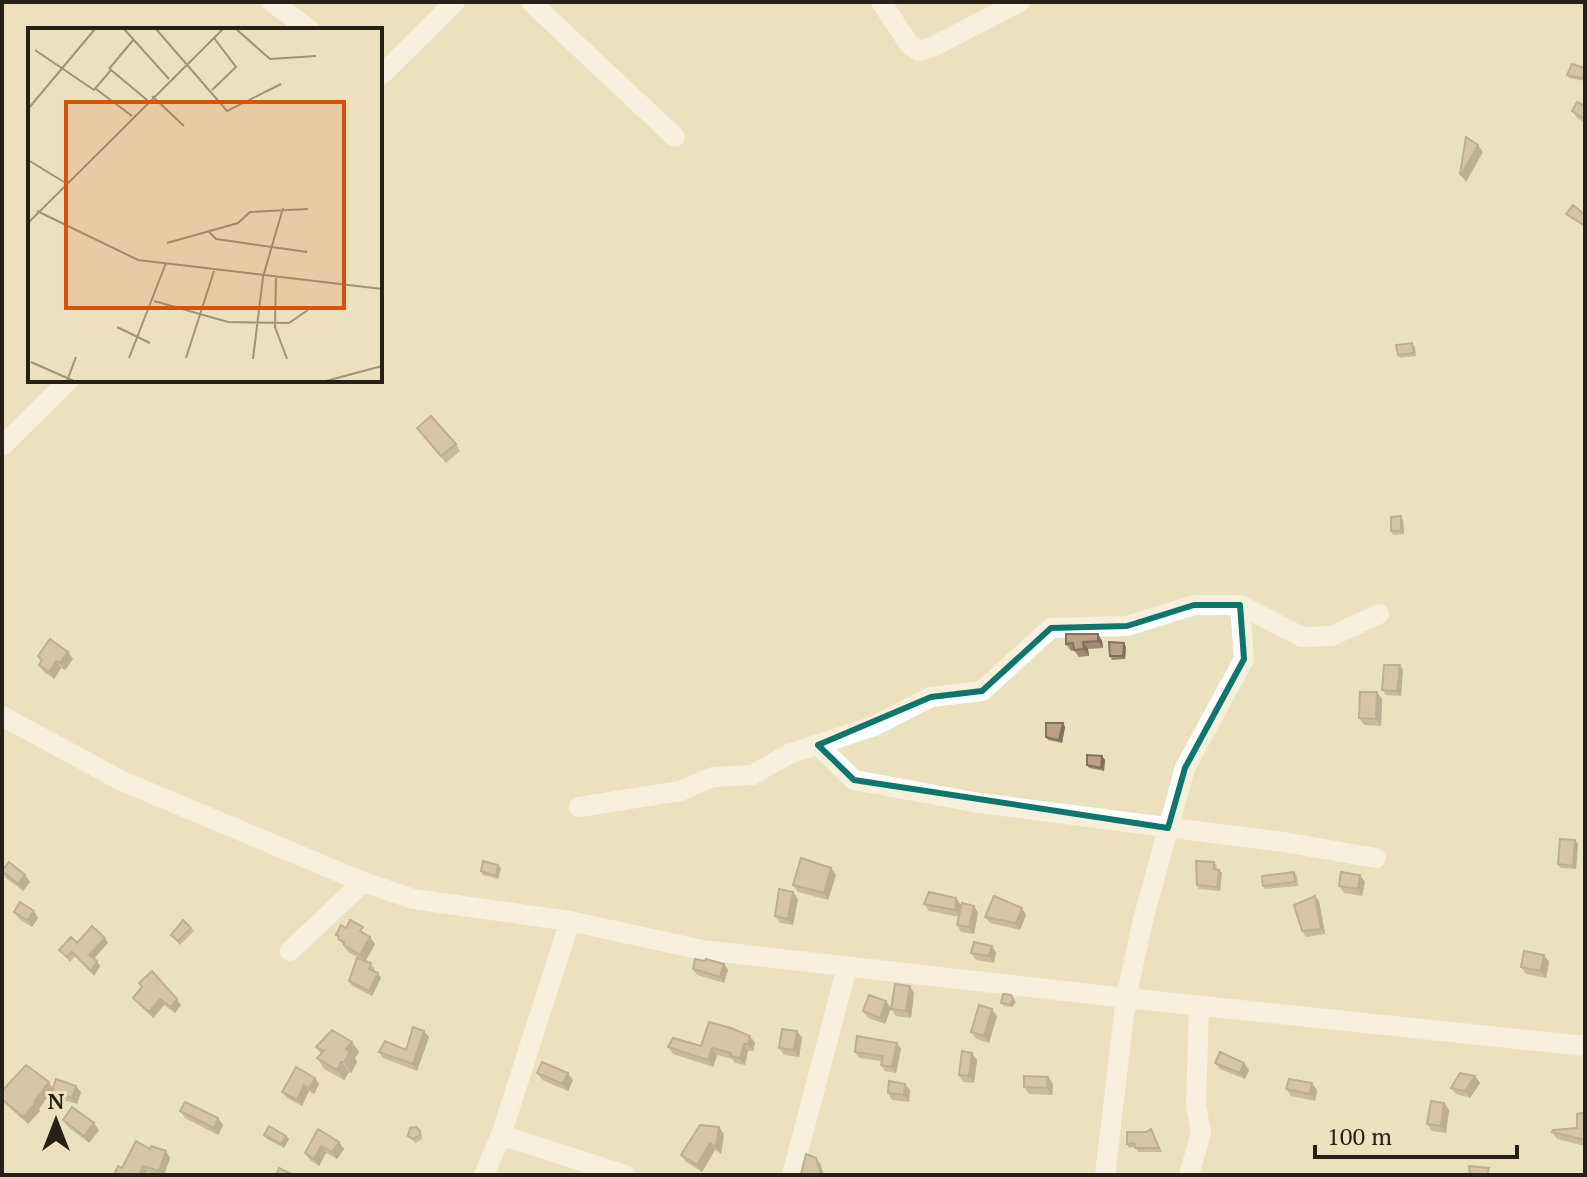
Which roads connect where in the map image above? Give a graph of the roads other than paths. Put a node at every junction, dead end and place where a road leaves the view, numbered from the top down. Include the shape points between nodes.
1 (272, 2) edge
2 (455, 2) edge
3 (531, 2) edge
4 (881, 2) edge
5 (1020, 2) edge
6 (307, 28) edge
7 (382, 74) edge
8 (675, 137) dead end
9 (67, 382) edge
10 (2, 446) edge
11 (1240, 605) junction
12 (1379, 614) dead end
13 (2, 716) edge
14 (818, 745) junction
15 (579, 807) dead end
16 (1168, 828) junction
17 (1376, 858) dead end
18 (363, 882) junction
19 (570, 921) junction
20 (290, 951) dead end
21 (847, 967) junction
22 (1126, 998) junction
23 (1199, 1006) junction
24 (1585, 1046) edge
25 (501, 1135) junction
26 (484, 1175) edge
27 (625, 1175) edge
28 (792, 1175) edge
29 (1105, 1175) edge
30 (1189, 1175) edge

1 - 6 street
2 - 7 street
3 - 8 street
4 - 5 street via 919,51
9 - 10 street
11 - 12 street via 1302,637 1332,636
11 - 14 street via 1194,605 1127,626 1051,628 982,691 931,697 874,726
11 - 16 street via 1244,659 1185,768
13 - 18 street via 122,781
14 - 15 street via 752,775 713,777 680,791
14 - 16 street via 854,780
16 - 17 street
16 - 22 street
18 - 19 street via 413,899
18 - 20 street
19 - 21 street via 702,950
19 - 25 street
21 - 22 street
21 - 28 street
22 - 23 street
22 - 29 street
23 - 24 street
23 - 30 street via 1196,1105 1201,1133
25 - 26 street
25 - 27 street

